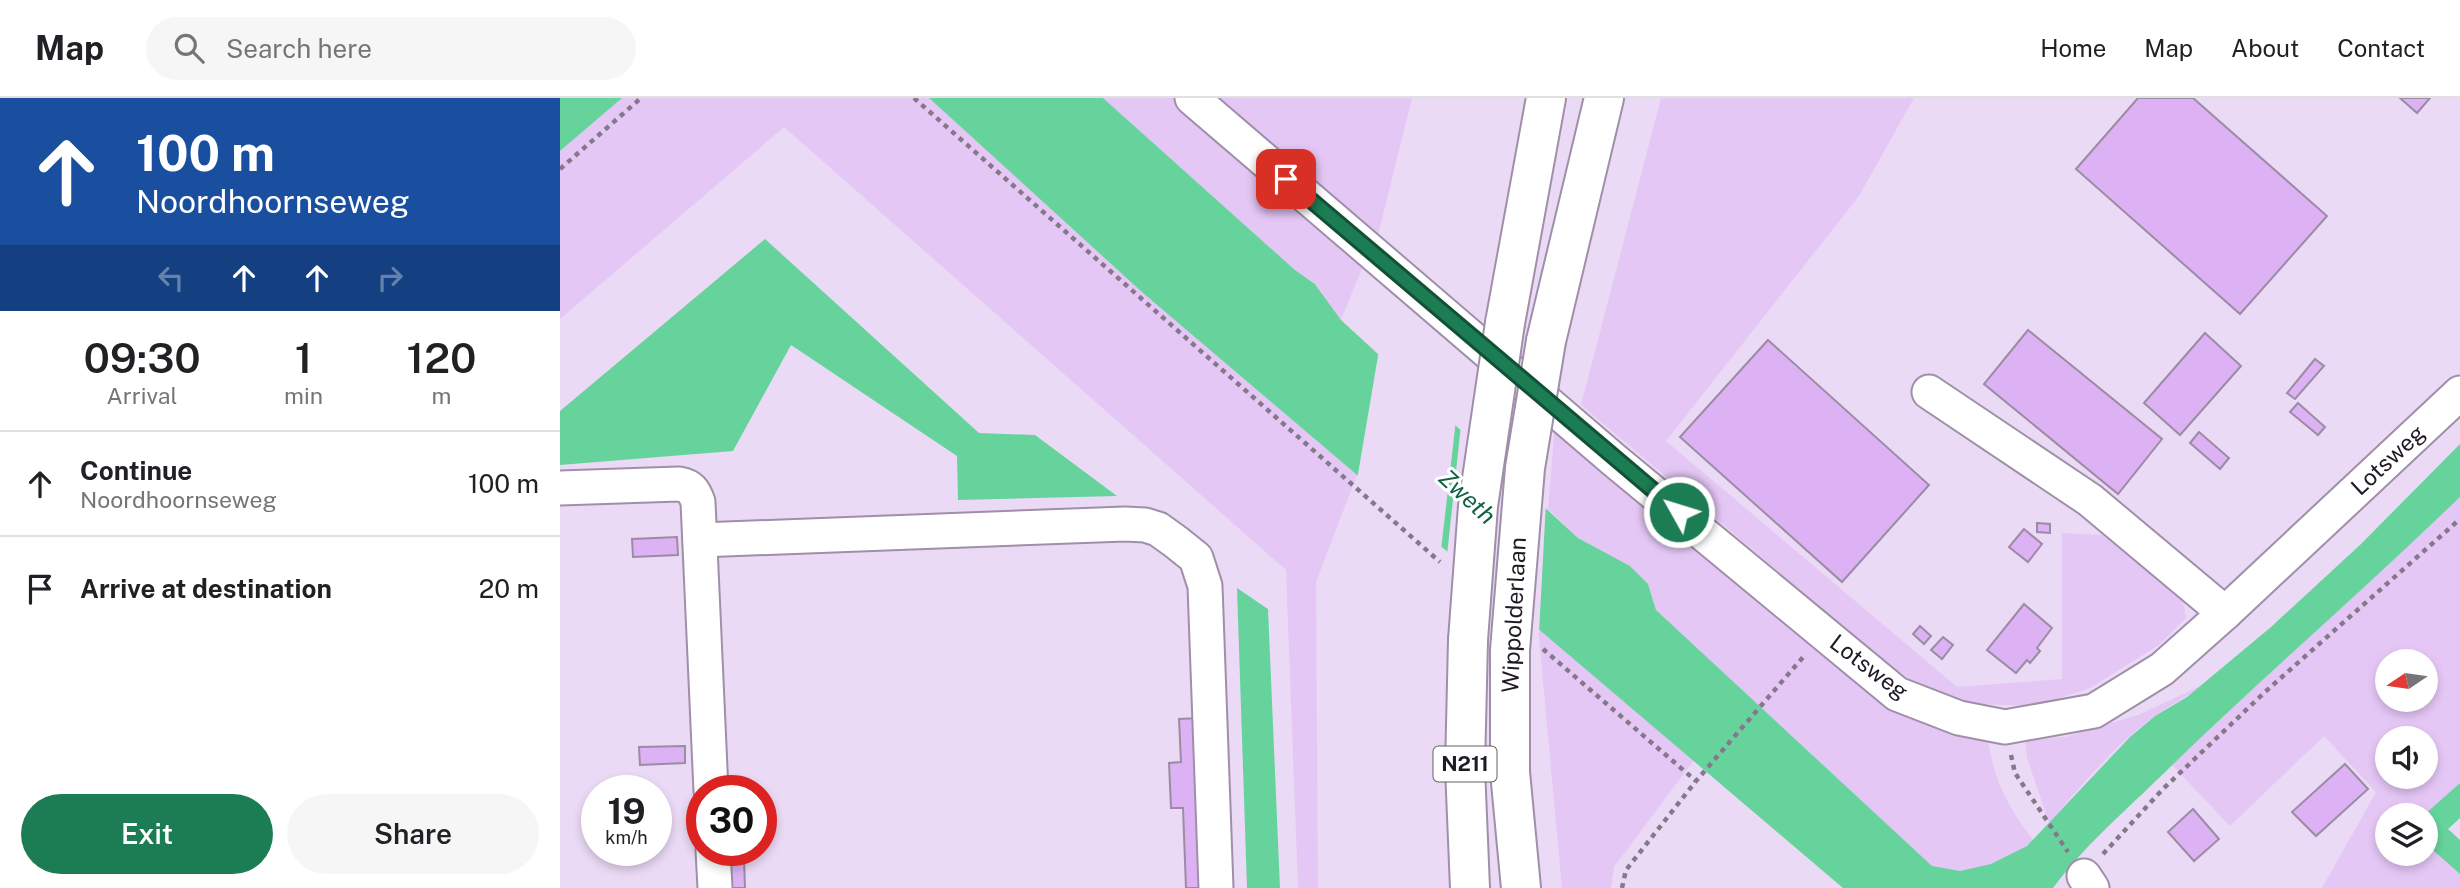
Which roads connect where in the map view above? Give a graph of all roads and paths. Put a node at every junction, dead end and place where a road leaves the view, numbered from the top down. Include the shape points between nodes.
1 (641, 98) edge
2 (914, 98) edge
3 (1192, 98) edge
4 (1546, 98) edge
5 (1604, 98) edge
6 (560, 169) edge
7 (1929, 392) dead end
8 (2460, 393) edge
9 (560, 488) edge
10 (2460, 519) edge
11 (700, 541) junction
12 (1441, 564) dead end
13 (2225, 613) junction
14 (1824, 633) junction
15 (1522, 646) junction
16 (2005, 727) junction
17 (710, 775) edge
18 (1696, 781) junction
19 (714, 866) edge
20 (2088, 882) edge
21 (715, 888) edge
22 (1216, 888) edge
23 (1470, 888) edge
24 (1521, 888) edge
25 (1622, 888) edge

1 - 6 path
2 - 12 path
3 - 14 street, Lotsweg via 1614,460
4 - 23 main road, Wippolderlaan / N211, bridge via 1481,480 1468,640 1465,768
5 - 15 main road, Wippolderlaan / N211, bridge via 1546,341 1525,468
7 - 13 street via 2090,500
8 - 13 street, Lotsweg
9 - 11 street via 688,485 698,502
10 - 20 path via 2163,789
11 - 17 street
11 - 22 street via 1125,524 1158,529 1196,558 1205,586
13 - 16 street, Lotsweg via 2162,669 2094,711
14 - 16 street, Lotsweg via 1897,694 1959,718
14 - 18 path
15 - 18 path
15 - 24 main road, Wippolderlaan / N211 via 1510,772
16 - 20 path via 2015,773
18 - 25 path via 1626,870
19 - 21 street

